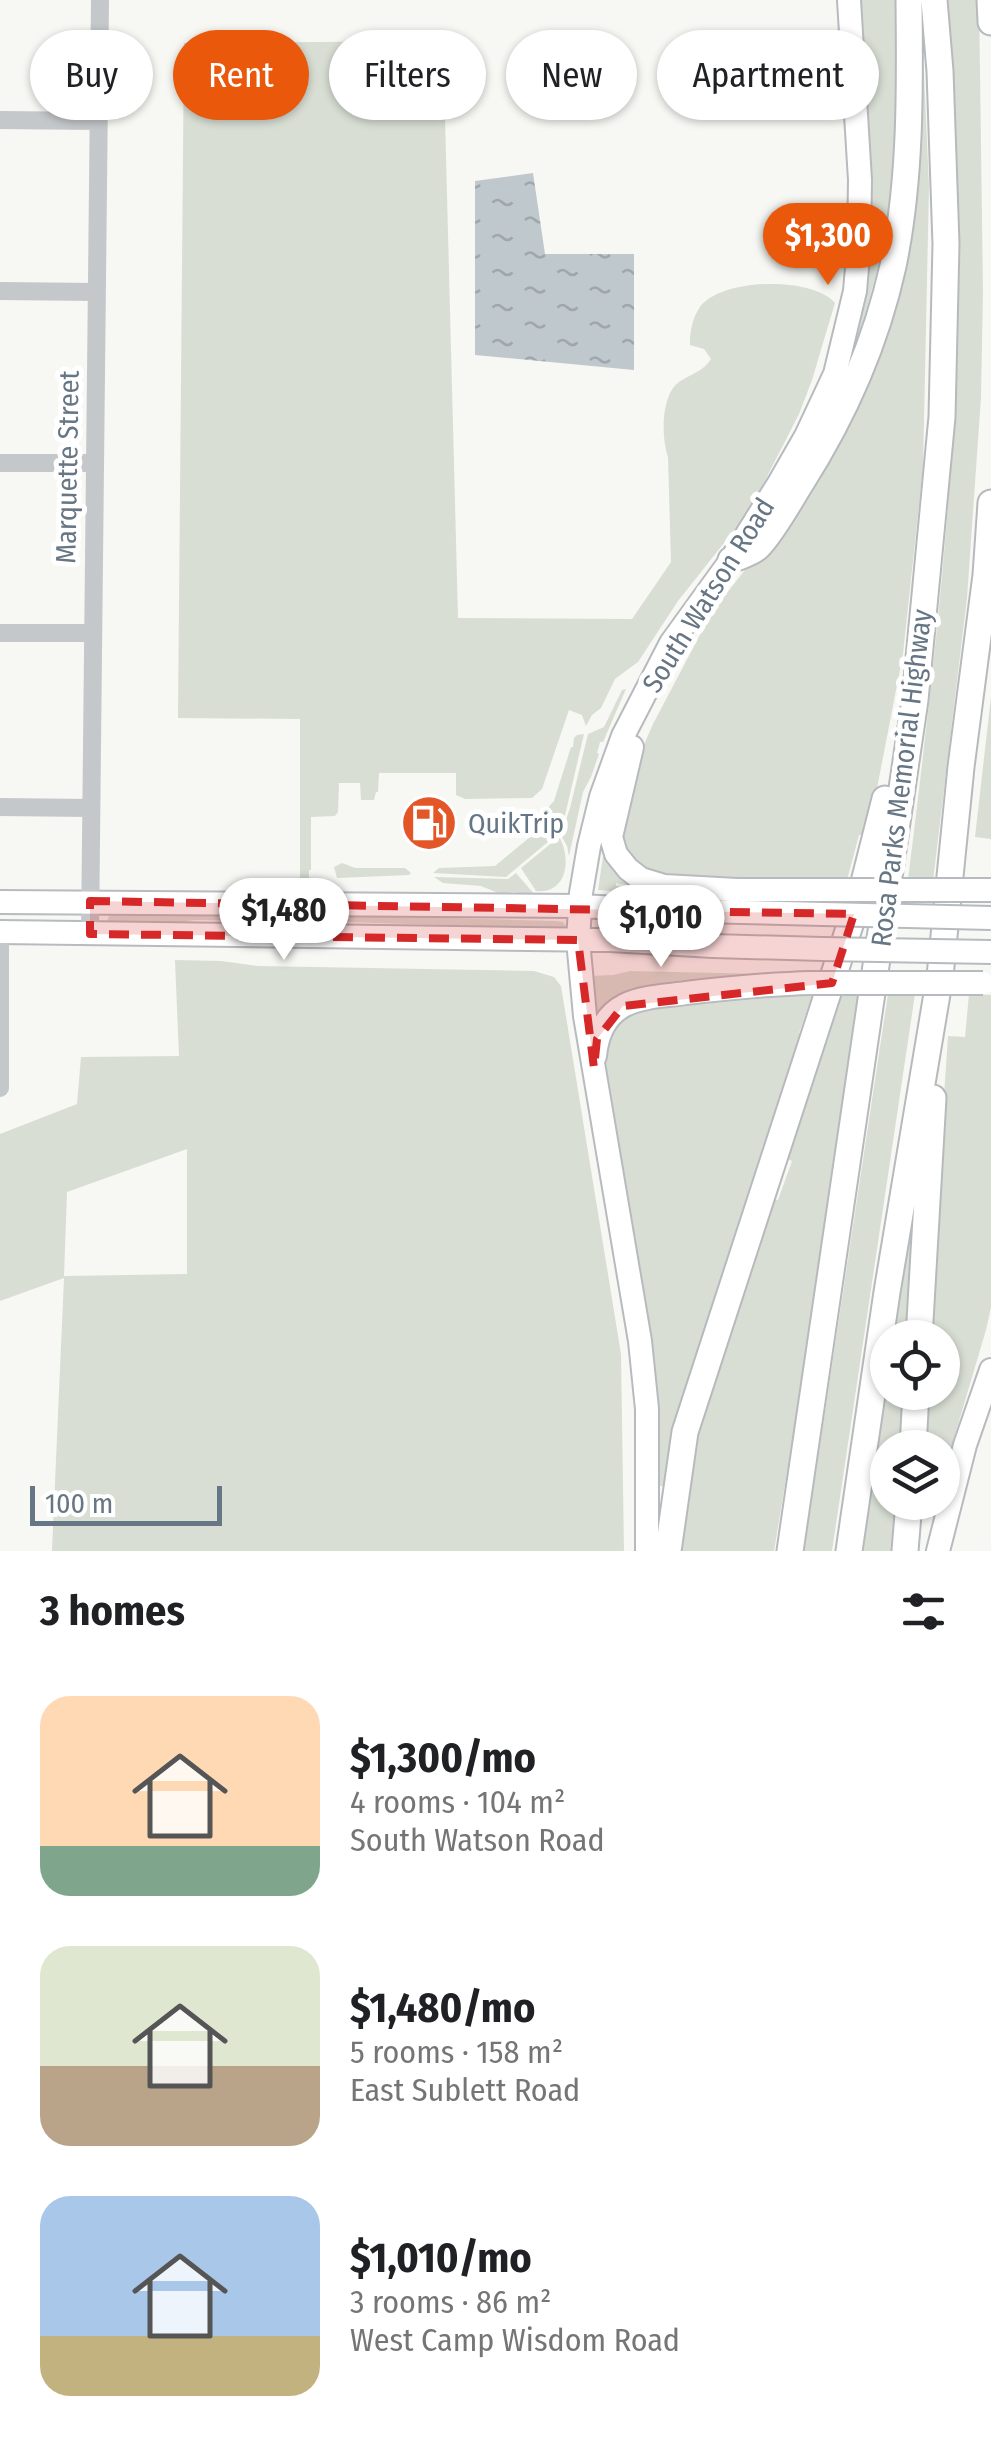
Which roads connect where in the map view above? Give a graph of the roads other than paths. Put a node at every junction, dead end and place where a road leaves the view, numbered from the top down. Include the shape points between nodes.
1 (100, 0) edge
2 (849, 0) edge
3 (909, 0) edge
4 (934, 0) edge
5 (990, 0) edge
6 (991, 22) edge
7 (0, 120) edge
8 (98, 121) junction
9 (0, 291) edge
10 (97, 292) junction
11 (0, 463) edge
12 (95, 463) junction
13 (991, 502) edge
14 (731, 560) junction
15 (0, 633) edge
16 (93, 634) junction
17 (644, 695) junction
18 (916, 700) junction
19 (0, 807) edge
20 (92, 808) junction
21 (991, 890) edge
22 (90, 901) junction
23 (0, 902) edge
24 (319, 903) junction
25 (581, 906) junction
26 (991, 918) edge
27 (0, 932) edge
28 (90, 934) junction
29 (314, 937) junction
30 (578, 940) junction
31 (991, 952) edge
32 (940, 976) junction
33 (987, 984) edge
34 (594, 1068) junction
35 (0, 1088) edge
36 (920, 1320) edge
37 (991, 1370) edge
38 (908, 1520) edge
39 (647, 1551) edge
40 (668, 1551) edge
41 (790, 1551) edge
42 (849, 1551) edge
43 (905, 1551) edge
44 (938, 1551) edge

1 - 8 street, Marquette Street
2 - 14 main road, South Watson Road via 860,180 855,290 826,397
3 - 14 highway via 905,178 892,266 871,342 804,478 757,548
4 - 18 highway, Rosa Parks Memorial Highway via 945,302 942,418
5 - 6 highway
7 - 8 street
8 - 10 street, Marquette Street
9 - 10 street
10 - 12 street, Marquette Street
11 - 12 street
12 - 16 street, Marquette Street
13 - 32 highway
14 - 17 main road, South Watson Road via 671,642
15 - 16 street
16 - 20 street, Marquette Street
17 - 21 main road, bridge via 611,837 616,854 641,879 736,890
17 - 25 main road, South Watson Road via 601,797
18 - 40 highway via 902,720 864,882 685,1432
18 - 41 highway, Rosa Parks Memorial Highway
19 - 20 street
20 - 22 street, Marquette Street
22 - 23 main road
22 - 24 main road
22 - 28 street, Marquette Street
24 - 25 main road
24 - 29 main road
25 - 26 main road, bridge
25 - 30 main road, South Watson Road
27 - 28 main road
27 - 35 street
28 - 29 main road
29 - 30 main road
30 - 31 main road, bridge
30 - 34 main road, South Watson Road
32 - 36 highway
32 - 42 highway
33 - 34 main road, bridge via 769,984 644,998 608,1018 597,1038
34 - 39 main road, South Watson Road via 640,1341
37 - 44 main road
38 - 43 highway

